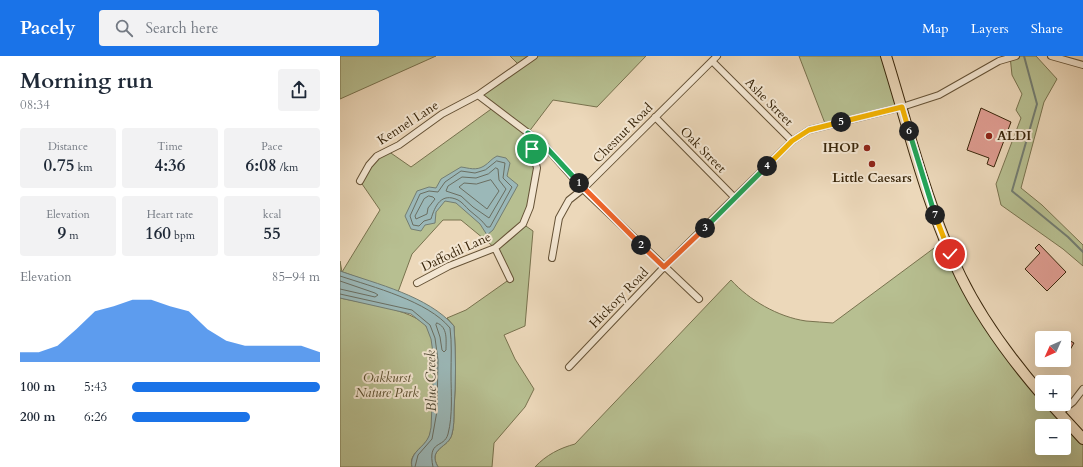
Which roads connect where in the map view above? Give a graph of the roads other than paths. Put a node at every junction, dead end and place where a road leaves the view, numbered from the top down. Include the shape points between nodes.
1 (534, 56) edge
2 (717, 56) edge
3 (886, 56) edge
4 (1016, 56) edge
5 (1051, 56) edge
6 (712, 61) junction
7 (1083, 65) edge
8 (478, 95) junction
9 (902, 107) junction
10 (655, 117) junction
11 (528, 133) junction
12 (792, 141) junction
13 (360, 181) dead end
14 (583, 189) junction
15 (735, 198) junction
16 (495, 248) junction
17 (552, 258) dead end
18 (664, 267) junction
19 (510, 279) dead end
20 (417, 283) dead end
21 (700, 299) dead end
22 (569, 367) dead end
23 (1035, 386) edge
24 (1083, 389) edge
25 (1059, 413) joint
26 (1083, 439) edge

1 - 8 street, Kennel Lane
2 - 6 street, Chesnut Road
3 - 9 main road
4 - 9 street, Hickory Road via 999,61 939,95
5 - 7 street
6 - 10 street, Chesnut Road
6 - 12 street, Ashe Street
8 - 11 street
8 - 13 street, Kennel Lane via 442,114 399,145 377,156
9 - 12 street, Hickory Road via 809,130
9 - 23 main road via 931,205 962,279 1004,348
10 - 14 street, Chesnut Road
10 - 15 street, Oak Street
11 - 14 street via 544,145
11 - 16 street, Daffodil Lane via 537,168 530,207 523,224
12 - 15 street, Hickory Road
14 - 17 street, Chesnut Road via 569,200 559,218
14 - 18 street
15 - 18 street, Hickory Road
16 - 19 street
16 - 20 street, Daffodil Lane via 449,266
18 - 21 street
18 - 22 street, Hickory Road
24 - 25 street via 1073,402
25 - 26 main road

